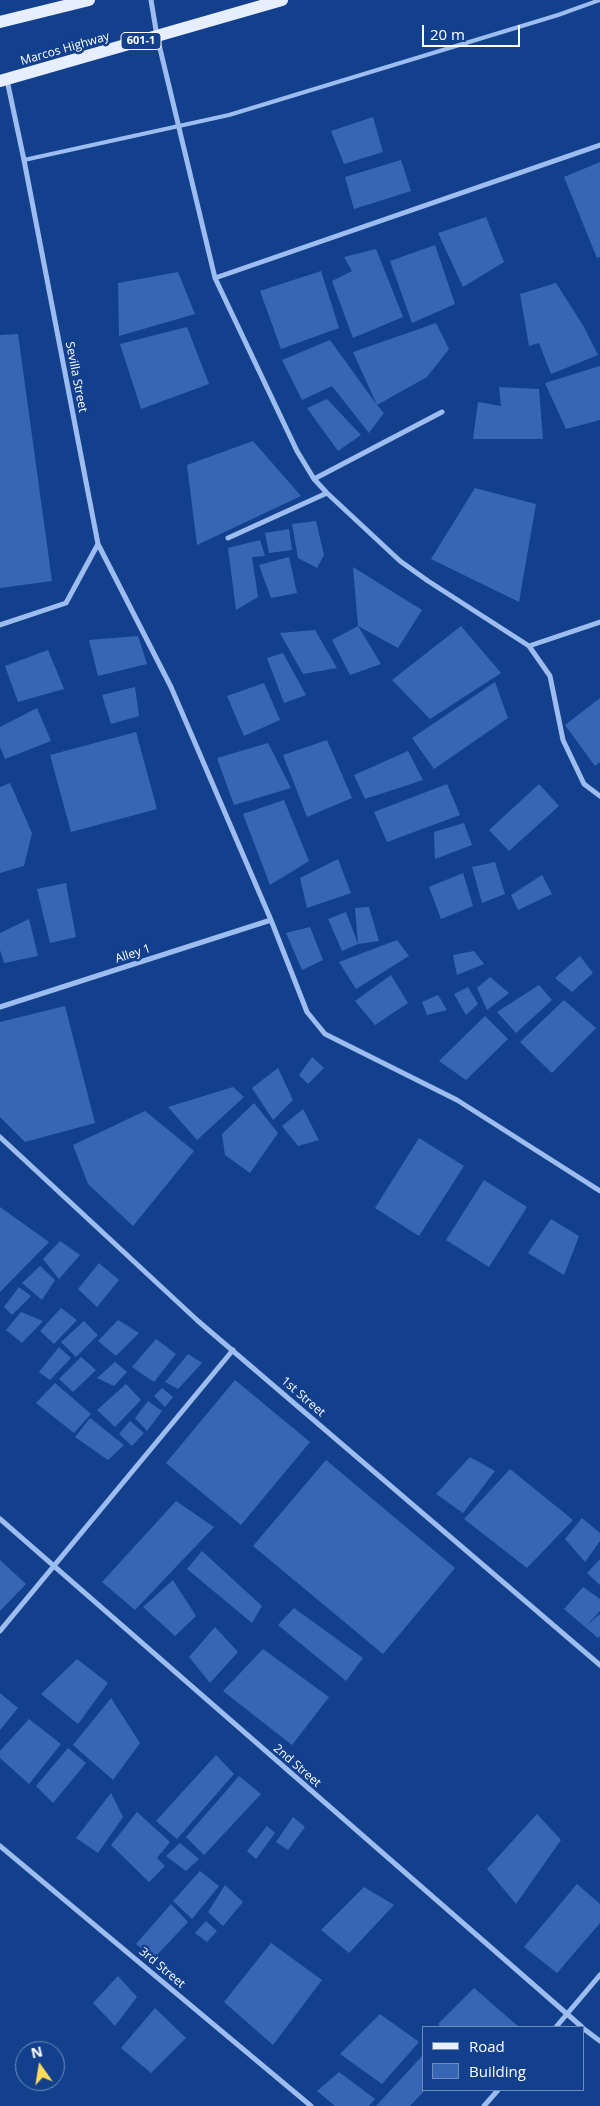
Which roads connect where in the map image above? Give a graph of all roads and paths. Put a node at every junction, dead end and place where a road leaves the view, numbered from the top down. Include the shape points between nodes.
1 (89, 0) edge
2 (150, 0) edge
3 (282, 0) edge
4 (600, 0) edge
5 (72, 2) edge
6 (0, 22) edge
7 (157, 36) junction
8 (3, 81) edge
9 (179, 127) junction
10 (600, 145) edge
11 (24, 160) junction
12 (214, 278) junction
13 (442, 412) dead end
14 (314, 479) junction
15 (327, 493) junction
16 (228, 538) dead end
17 (98, 544) junction
18 (600, 622) edge
19 (0, 625) edge
20 (529, 646) junction
21 (600, 796) edge
22 (271, 920) junction
23 (0, 1007) edge
24 (0, 1137) edge
25 (600, 1191) edge
26 (233, 1350) junction
27 (0, 1519) edge
28 (53, 1565) junction
29 (0, 1631) edge
30 (600, 1665) edge
31 (0, 1846) edge
32 (600, 1975) edge
33 (567, 2015) junction
34 (557, 2026) edge
35 (581, 2026) edge
36 (585, 2030) edge
37 (600, 2042) edge
38 (497, 2091) edge
39 (311, 2106) edge
40 (484, 2106) edge

1 - 5 main road
2 - 7 street
3 - 7 main road, Marcos Highway / 601-1
4 - 9 lane via 230,115
5 - 6 main road
7 - 8 main road, Marcos Highway / 601-1
7 - 9 street
8 - 11 street, Sevilla Street
9 - 11 lane
9 - 12 street
10 - 12 street
11 - 17 street, Sevilla Street
12 - 14 street via 297,451
13 - 14 street
14 - 15 street
15 - 16 street
15 - 20 street via 400,561
17 - 19 street via 66,603
17 - 22 street, Sevilla Street via 172,687
18 - 20 street
20 - 21 street via 550,676 563,740 584,784
22 - 23 street, Alley 1
22 - 25 street, Sevilla Street via 307,1012 325,1034 457,1100
24 - 26 street, 1st Street
26 - 28 street
26 - 30 street, 1st Street
27 - 28 street, 2nd Street
28 - 29 street
28 - 33 street, 2nd Street
31 - 39 street, 3rd Street
32 - 33 street
33 - 34 street
33 - 35 street, 2nd Street
36 - 37 street, 2nd Street
38 - 40 street

